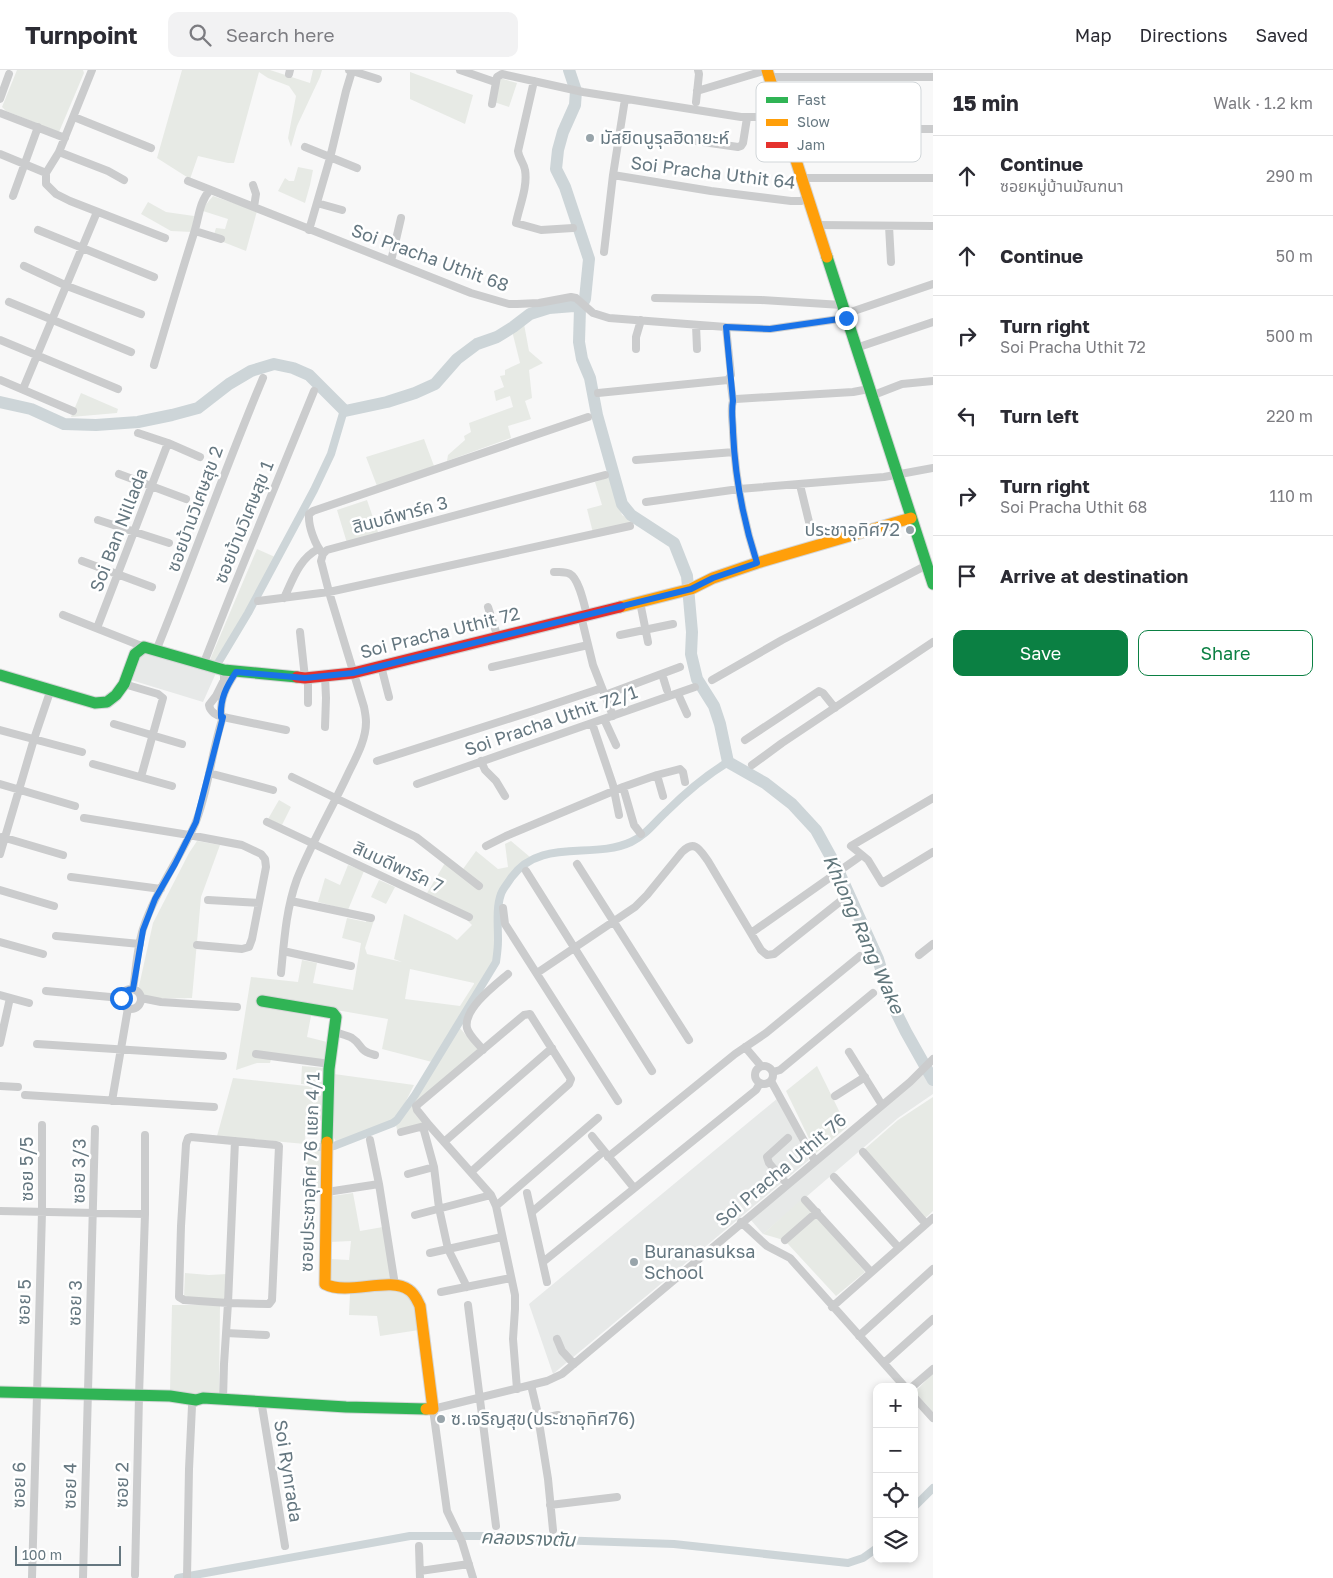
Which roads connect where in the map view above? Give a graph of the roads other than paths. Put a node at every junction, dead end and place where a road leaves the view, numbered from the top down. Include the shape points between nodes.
1 (92, 70) edge
2 (350, 70) edge
3 (460, 70) edge
4 (698, 70) edge
5 (0, 72) edge
6 (10, 72) edge
7 (767, 73) edge
8 (867, 73) edge
9 (927, 74) edge
10 (378, 79) dead end
11 (492, 81) dead end
12 (534, 81) junction
13 (697, 92) junction
14 (625, 99) junction
15 (0, 100) edge
16 (696, 102) dead end
17 (492, 104) dead end
18 (0, 113) edge
19 (756, 117) edge
20 (74, 118) junction
21 (747, 118) junction
22 (38, 127) junction
23 (65, 138) junction
24 (689, 140) dead end
25 (305, 147) dead end
26 (151, 148) dead end
27 (59, 152) junction
28 (0, 154) edge
29 (330, 158) junction
30 (797, 162) edge
31 (24, 163) junction
32 (357, 168) dead end
33 (46, 173) junction
34 (613, 175) junction
35 (802, 178) junction
36 (933, 178) edge
37 (124, 180) dead end
38 (188, 181) dead end
39 (253, 185) dead end
40 (210, 190) junction
41 (13, 196) dead end
42 (808, 197) junction
43 (317, 203) junction
44 (254, 207) junction
45 (342, 210) dead end
46 (98, 212) junction
47 (401, 218) dead end
48 (817, 226) junction
49 (890, 226) junction
50 (933, 226) edge
51 (572, 228) dead end
52 (38, 230) dead end
53 (309, 230) junction
54 (195, 231) junction
55 (165, 238) dead end
56 (222, 240) dead end
57 (82, 249) junction
58 (604, 252) dead end
59 (391, 261) junction
60 (891, 262) dead end
61 (24, 266) dead end
62 (154, 277) dead end
63 (933, 284) edge
64 (67, 286) junction
65 (655, 298) dead end
66 (9, 302) dead end
67 (844, 312) junction
68 (141, 314) dead end
69 (53, 319) junction
70 (641, 320) junction
71 (933, 322) edge
72 (696, 325) junction
73 (726, 327) junction
74 (0, 340) edge
75 (856, 348) junction
76 (636, 349) dead end
77 (697, 349) dead end
78 (130, 352) dead end
79 (38, 355) junction
80 (154, 365) dead end
81 (262, 378) dead end
82 (730, 378) junction
83 (0, 380) edge
84 (933, 381) edge
85 (23, 389) junction
86 (118, 389) dead end
87 (314, 391) dead end
88 (870, 392) junction
89 (598, 393) dead end
90 (733, 401) junction
91 (73, 411) dead end
92 (588, 417) dead end
93 (138, 433) dead end
94 (168, 443) junction
95 (734, 452) junction
96 (200, 457) dead end
97 (636, 460) dead end
98 (933, 468) edge
99 (119, 474) dead end
100 (605, 475) dead end
101 (897, 475) junction
102 (800, 485) junction
103 (152, 486) junction
104 (739, 489) junction
105 (186, 499) dead end
106 (646, 502) dead end
107 (911, 518) junction
108 (98, 520) dead end
109 (630, 526) dead end
110 (811, 530) dead end
111 (135, 531) junction
112 (169, 543) dead end
113 (321, 552) junction
114 (82, 561) dead end
115 (757, 563) junction
116 (926, 565) junction
117 (554, 572) dead end
118 (119, 575) junction
119 (933, 584) edge
120 (152, 587) dead end
121 (329, 592) junction
122 (284, 598) junction
123 (258, 601) dead end
124 (640, 602) junction
125 (488, 608) dead end
126 (63, 615) dead end
127 (584, 616) junction
128 (673, 624) dead end
129 (97, 628) junction
130 (646, 630) junction
131 (300, 632) dead end
132 (620, 635) dead end
133 (498, 638) junction
134 (648, 642) dead end
135 (933, 642) edge
136 (588, 645) junction
137 (144, 647) junction
138 (156, 651) junction
139 (203, 665) junction
140 (381, 666) junction
141 (492, 667) dead end
142 (680, 667) dead end
143 (230, 671) junction
144 (353, 673) junction
145 (662, 674) junction
146 (0, 676) edge
147 (325, 676) junction
148 (306, 678) junction
149 (712, 680) dead end
150 (124, 684) junction
151 (695, 687) dead end
152 (51, 689) junction
153 (667, 690) dead end
154 (603, 691) junction
155 (678, 694) junction
156 (388, 697) dead end
157 (308, 703) dead end
158 (835, 708) junction
159 (687, 714) dead end
160 (613, 716) junction
161 (222, 717) junction
162 (604, 719) junction
163 (592, 723) junction
164 (114, 724) dead end
165 (325, 727) dead end
166 (0, 730) edge
167 (286, 730) dead end
168 (153, 736) junction
169 (34, 739) junction
170 (745, 740) dead end
171 (182, 744) dead end
172 (616, 745) dead end
173 (82, 752) dead end
174 (377, 761) dead end
175 (481, 761) junction
176 (93, 764) dead end
177 (752, 765) dead end
178 (209, 773) junction
179 (657, 775) junction
180 (141, 777) junction
181 (292, 777) dead end
182 (685, 782) dead end
183 (0, 784) edge
184 (417, 784) dead end
185 (172, 786) dead end
186 (622, 788) junction
187 (18, 789) junction
188 (273, 790) dead end
189 (614, 791) junction
190 (505, 796) dead end
191 (663, 796) dead end
192 (337, 798) junction
193 (933, 798) edge
194 (75, 806) dead end
195 (619, 815) dead end
196 (84, 818) dead end
197 (267, 822) dead end
198 (190, 834) junction
199 (641, 834) dead end
200 (2, 837) edge
201 (313, 844) junction
202 (486, 846) dead end
203 (933, 852) edge
204 (0, 854) edge
205 (62, 855) dead end
206 (862, 855) junction
207 (577, 864) dead end
208 (526, 871) dead end
209 (71, 877) dead end
210 (479, 886) dead end
211 (161, 889) junction
212 (0, 890) edge
213 (208, 900) dead end
214 (842, 900) dead end
215 (292, 901) junction
216 (259, 903) junction
217 (54, 906) dead end
218 (503, 908) dead end
219 (469, 917) dead end
220 (370, 918) dead end
221 (613, 922) junction
222 (751, 933) junction
223 (56, 936) dead end
224 (0, 942) edge
225 (140, 944) junction
226 (933, 944) edge
227 (197, 945) dead end
228 (575, 947) junction
229 (283, 951) junction
230 (44, 954) dead end
231 (919, 955) dead end
232 (860, 956) dead end
233 (351, 966) dead end
234 (281, 973) dead end
235 (537, 973) junction
236 (508, 974) dead end
237 (133, 989) junction
238 (46, 991) dead end
239 (873, 993) dead end
240 (0, 995) edge
241 (10, 998) junction
242 (121, 998) junction
243 (141, 998) junction
244 (262, 1001) dead end
245 (29, 1003) dead end
246 (237, 1007) dead end
247 (128, 1008) junction
248 (335, 1032) junction
249 (689, 1040) dead end
250 (0, 1043) edge
251 (37, 1044) dead end
252 (745, 1047) junction
253 (552, 1048) junction
254 (121, 1049) junction
255 (483, 1050) junction
256 (849, 1052) dead end
257 (256, 1054) dead end
258 (375, 1055) dead end
259 (223, 1056) dead end
260 (933, 1059) edge
261 (330, 1064) junction
262 (761, 1066) junction
263 (652, 1071) dead end
264 (773, 1072) junction
265 (865, 1076) junction
266 (771, 1081) junction
267 (760, 1083) junction
268 (0, 1086) edge
269 (18, 1087) dead end
270 (25, 1095) dead end
271 (835, 1096) dead end
272 (112, 1101) junction
273 (618, 1102) dead end
274 (882, 1105) junction
275 (214, 1107) dead end
276 (598, 1118) dead end
277 (42, 1125) dead end
278 (426, 1126) junction
279 (95, 1129) dead end
280 (400, 1132) dead end
281 (145, 1135) dead end
282 (592, 1136) dead end
283 (788, 1138) dead end
284 (370, 1140) dead end
285 (235, 1142) junction
286 (444, 1142) junction
287 (863, 1152) dead end
288 (606, 1154) junction
289 (815, 1161) junction
290 (434, 1167) junction
291 (471, 1172) junction
292 (408, 1174) dead end
293 (834, 1177) dead end
294 (379, 1184) junction
295 (787, 1184) junction
296 (634, 1188) junction
297 (327, 1192) junction
298 (527, 1193) dead end
299 (491, 1195) junction
300 (805, 1200) dead end
301 (496, 1206) junction
302 (439, 1208) junction
303 (0, 1212) edge
304 (42, 1212) junction
305 (532, 1212) junction
306 (817, 1212) junction
307 (93, 1213) junction
308 (145, 1214) junction
309 (415, 1215) dead end
310 (933, 1218) edge
311 (741, 1222) junction
312 (926, 1224) junction
313 (502, 1237) junction
314 (785, 1240) dead end
315 (899, 1248) junction
316 (448, 1249) junction
317 (430, 1253) dead end
318 (542, 1262) junction
319 (933, 1269) edge
320 (872, 1272) junction
321 (511, 1278) junction
322 (547, 1282) dead end
323 (395, 1285) junction
324 (467, 1287) junction
325 (441, 1292) dead end
326 (228, 1303) junction
327 (468, 1305) dead end
328 (832, 1307) junction
329 (933, 1319) edge
330 (226, 1334) junction
331 (266, 1334) dead end
332 (859, 1336) junction
333 (556, 1339) dead end
334 (884, 1363) junction
335 (574, 1364) junction
336 (933, 1369) edge
337 (902, 1383) edge
338 (917, 1383) edge
339 (531, 1386) junction
340 (517, 1389) junction
341 (0, 1392) edge
342 (36, 1393) junction
343 (88, 1394) junction
344 (139, 1396) junction
345 (480, 1398) junction
346 (223, 1399) junction
347 (196, 1400) junction
348 (261, 1400) junction
349 (918, 1401) edge
350 (433, 1410) junction
351 (558, 1415) dead end
352 (933, 1418) edge
353 (538, 1419) junction
354 (617, 1497) dead end
355 (550, 1505) junction
356 (496, 1526) dead end
357 (553, 1530) dead end
358 (285, 1546) dead end
359 (418, 1546) dead end
360 (469, 1564) junction
361 (135, 1575) dead end
362 (420, 1575) edge
363 (32, 1578) edge
364 (83, 1578) edge
365 (187, 1578) edge
366 (473, 1578) edge

1 - 20 street
2 - 10 street
2 - 29 street
3 - 11 street
4 - 13 street
5 - 6 street
6 - 15 street
7 - 8 street
7 - 13 street
8 - 9 street
12 - 14 street
12 - 17 street via 498,75
12 - 51 street via 518,152 526,181 516,223 541,230
13 - 16 street
14 - 21 street
14 - 34 street
18 - 22 street
19 - 21 street
20 - 23 street
20 - 26 street
21 - 24 street via 741,146
22 - 23 street
22 - 31 street
23 - 27 street
25 - 29 street
27 - 33 street
27 - 37 street
28 - 31 street
29 - 32 street
29 - 43 street
30 - 35 street
31 - 33 street
31 - 41 street
33 - 46 street via 46,184 56,194
34 - 42 street, Soi Pracha Uthit 64 via 791,201
34 - 58 street
35 - 36 street
35 - 42 street
38 - 40 street, Soi Pracha Uthit 68
39 - 44 street via 256,194
40 - 44 street, Soi Pracha Uthit 68
40 - 54 street via 203,201
42 - 48 street
43 - 45 street
43 - 53 street
44 - 53 street, Soi Pracha Uthit 68
46 - 55 street
46 - 57 street
47 - 59 street
48 - 49 street
48 - 67 street
49 - 50 street
49 - 60 street
52 - 57 street
53 - 59 street, Soi Pracha Uthit 68
54 - 56 street
54 - 80 street
57 - 62 street
57 - 64 street
59 - 70 street, Soi Pracha Uthit 68 via 471,293 509,304 539,304 576,298 603,317
61 - 64 street
63 - 67 street
64 - 68 street
64 - 69 street
65 - 67 street via 762,300
66 - 69 street
67 - 73 street, Soi Pracha Uthit 68 via 770,329
67 - 75 street
69 - 78 street
69 - 79 street
70 - 72 street, Soi Pracha Uthit 68
70 - 76 street
71 - 75 street
72 - 73 street, Soi Pracha Uthit 68
72 - 77 street
73 - 82 street
74 - 79 street
75 - 88 street
79 - 85 street
79 - 86 street
81 - 138 street, ซอยบ้านวิเศษสุข 2
82 - 89 street
82 - 90 street
83 - 85 street
84 - 88 street
85 - 91 street
87 - 139 street, ซอยบ้านวิเศษสุข 1
88 - 90 street
88 - 101 street
90 - 95 street
92 - 113 street via 313,511 308,519
93 - 94 street
94 - 96 street
94 - 103 street, Soi Ban Nillada
95 - 97 street
95 - 104 street
98 - 101 street
99 - 103 street
100 - 113 street, สินบดีพาร์ค 3
101 - 102 street
101 - 107 street
102 - 104 street
102 - 110 street
103 - 105 street
103 - 111 street, Soi Ban Nillada
104 - 106 street
104 - 115 street
107 - 115 street, Soi Pracha Uthit 72
107 - 116 street
108 - 111 street
109 - 121 street
111 - 112 street
111 - 118 street, Soi Ban Nillada
113 - 121 street
113 - 122 street, สินบดีพาร์ค 3 via 310,553 303,560
114 - 118 street
115 - 124 street, Soi Pracha Uthit 72 via 686,590
116 - 119 street
116 - 149 street
117 - 127 street via 565,572 576,579
118 - 120 street
118 - 129 street, Soi Ban Nillada
121 - 122 street
121 - 144 street
122 - 123 street
124 - 127 street, Soi Pracha Uthit 72
124 - 130 street
125 - 133 street
126 - 129 street
127 - 133 street, Soi Pracha Uthit 72
127 - 136 street
128 - 130 street
129 - 137 street
130 - 132 street
130 - 134 street
131 - 148 street
133 - 140 street, Soi Pracha Uthit 72
135 - 158 street
136 - 141 street
136 - 154 street
137 - 138 street, Soi Pracha Uthit 72
137 - 150 street via 136,654
138 - 139 street, Soi Pracha Uthit 72
139 - 143 street, Soi Pracha Uthit 72
140 - 144 street, Soi Pracha Uthit 72
140 - 156 street
142 - 145 street
143 - 148 street, Soi Pracha Uthit 72
143 - 161 street via 220,705
143 - 161 street via 209,705
144 - 147 street, Soi Pracha Uthit 72
144 - 192 street via 366,722 357,755
145 - 153 street
145 - 154 street
146 - 152 street
147 - 148 street, Soi Pracha Uthit 72
147 - 165 street
148 - 157 street
150 - 152 street via 107,702 95,703
150 - 168 street via 163,698
151 - 155 street, Soi Pracha Uthit 72/1
152 - 169 street
154 - 160 street
154 - 174 street
155 - 159 street
155 - 160 street, Soi Pracha Uthit 72/1
158 - 170 street via 819,691
158 - 177 street
160 - 162 street, Soi Pracha Uthit 72/1
161 - 167 street
161 - 178 street
162 - 163 street, Soi Pracha Uthit 72/1
162 - 172 street
163 - 175 street, Soi Pracha Uthit 72/1
163 - 189 street
164 - 168 street
166 - 169 street
168 - 171 street
168 - 180 street
169 - 173 street
169 - 187 street
175 - 184 street, Soi Pracha Uthit 72/1
175 - 190 street
176 - 180 street
178 - 188 street
178 - 198 street
179 - 182 street via 680,769
179 - 186 street
179 - 191 street
180 - 185 street
181 - 192 street
183 - 187 street
186 - 189 street
186 - 199 street via 634,825
187 - 194 street
187 - 200 street
189 - 195 street
189 - 202 street
192 - 201 street
192 - 210 street via 416,838
193 - 206 street via 851,846
196 - 198 street
197 - 201 street, สินบดีพาร์ค 7
198 - 211 street
198 - 216 street via 242,846 261,854 266,867
200 - 204 street
200 - 205 street
201 - 215 street
201 - 219 street, สินบดีพาร์ค 7
203 - 206 street via 882,883
206 - 222 street
207 - 221 street
208 - 228 street
209 - 211 street
211 - 225 street
212 - 217 street
213 - 216 street
214 - 222 street via 774,954 767,955 761,950
215 - 220 street
215 - 229 street
216 - 227 street via 249,947
218 - 235 street via 505,924
221 - 222 street via 647,895 686,847 693,846 699,848 708,861
221 - 228 street
221 - 249 street
223 - 225 street
224 - 230 street
225 - 237 street
226 - 231 street
228 - 235 street
228 - 263 street
229 - 233 street
229 - 234 street
232 - 252 street via 766,1034
235 - 273 street
236 - 255 street via 481,998 467,1020 468,1032
237 - 242 street via 124,992
237 - 243 street
238 - 242 street
239 - 264 street via 780,1070
240 - 241 street
241 - 245 street
241 - 250 street
242 - 247 street
243 - 246 street
243 - 247 street via 137,1007
244 - 248 street, ซอยประชาอุทิศ 76 แยก 4/1 via 333,1013 336,1017
247 - 254 street
248 - 258 street via 352,1038 366,1053
248 - 261 street, ซอยประชาอุทิศ 76 แยก 4/1
251 - 254 street
252 - 262 street
252 - 288 street
253 - 255 street via 530,1014 524,1015
253 - 286 street
253 - 291 street via 571,1079 569,1084
254 - 259 street
254 - 272 street
255 - 278 street via 416,1106
256 - 265 street
257 - 261 street
260 - 274 street, Soi Pracha Uthit 76
261 - 297 street, ซอยประชาอุทิศ 76 แยก 4/1
262 - 264 street via 767,1066
262 - 267 street via 755,1073
264 - 266 street
265 - 271 street
265 - 274 street
266 - 267 street
266 - 289 street
267 - 296 street via 756,1090
268 - 269 street
270 - 272 street
272 - 275 street
274 - 289 street, Soi Pracha Uthit 76
276 - 301 street
277 - 304 street, ซอย 5/5
278 - 280 street
278 - 286 street
278 - 290 street
279 - 307 street, ซอย 3/3
281 - 308 street, ซอย 2
282 - 288 street
283 - 295 street via 767,1157
284 - 294 street
285 - 326 street
285 - 326 street via 276,1144 280,1150 272,1300 267,1304
285 - 326 street via 188,1138 181,1226 179,1297
286 - 291 street
287 - 312 street
288 - 296 street
288 - 305 street
289 - 295 street, Soi Pracha Uthit 76
290 - 292 street
290 - 302 street
291 - 299 street
293 - 315 street
294 - 297 street
294 - 323 street
295 - 311 street, Soi Pracha Uthit 76
296 - 318 street
297 - 323 street, ซอยประชาอุทิศ 76 แยก 4/1 via 325,1284
298 - 305 street
299 - 301 street
299 - 302 street
300 - 306 street
301 - 313 street
302 - 309 street
302 - 316 street
303 - 304 street
304 - 307 street
304 - 342 street, ซอย 5
305 - 318 street
306 - 314 street
306 - 320 street
307 - 308 street
307 - 343 street, ซอย 3
308 - 344 street, ซอย 2
310 - 312 street
311 - 328 street via 767,1246 790,1258
311 - 335 street, Soi Pracha Uthit 76
312 - 315 street
313 - 316 street
313 - 321 street
315 - 320 street
316 - 317 street
316 - 324 street
318 - 322 street
319 - 332 street
320 - 328 street
321 - 324 street
321 - 340 street
323 - 350 street via 415,1294 420,1306
324 - 325 street
326 - 330 street
327 - 345 street
328 - 332 street
329 - 334 street
330 - 331 street
330 - 346 street
332 - 334 street
333 - 335 street
334 - 337 street
335 - 339 street, Soi Pracha Uthit 76 via 554,1378
336 - 338 street
339 - 340 street, Soi Pracha Uthit 76
339 - 353 street
340 - 345 street, Soi Pracha Uthit 76
341 - 342 street
342 - 343 street
342 - 363 street, ซอย 6
343 - 344 street
343 - 364 street, ซอย 4
344 - 347 street
344 - 361 street, ซอย 2
345 - 350 street, Soi Pracha Uthit 76
345 - 356 street
346 - 347 street
346 - 348 street
347 - 365 street via 192,1406
348 - 350 street
348 - 358 street, Soi Rynrada
349 - 352 street
350 - 360 street via 444,1499
351 - 353 street
353 - 355 street
354 - 355 street
355 - 357 street
359 - 362 street
360 - 362 street
360 - 366 street

